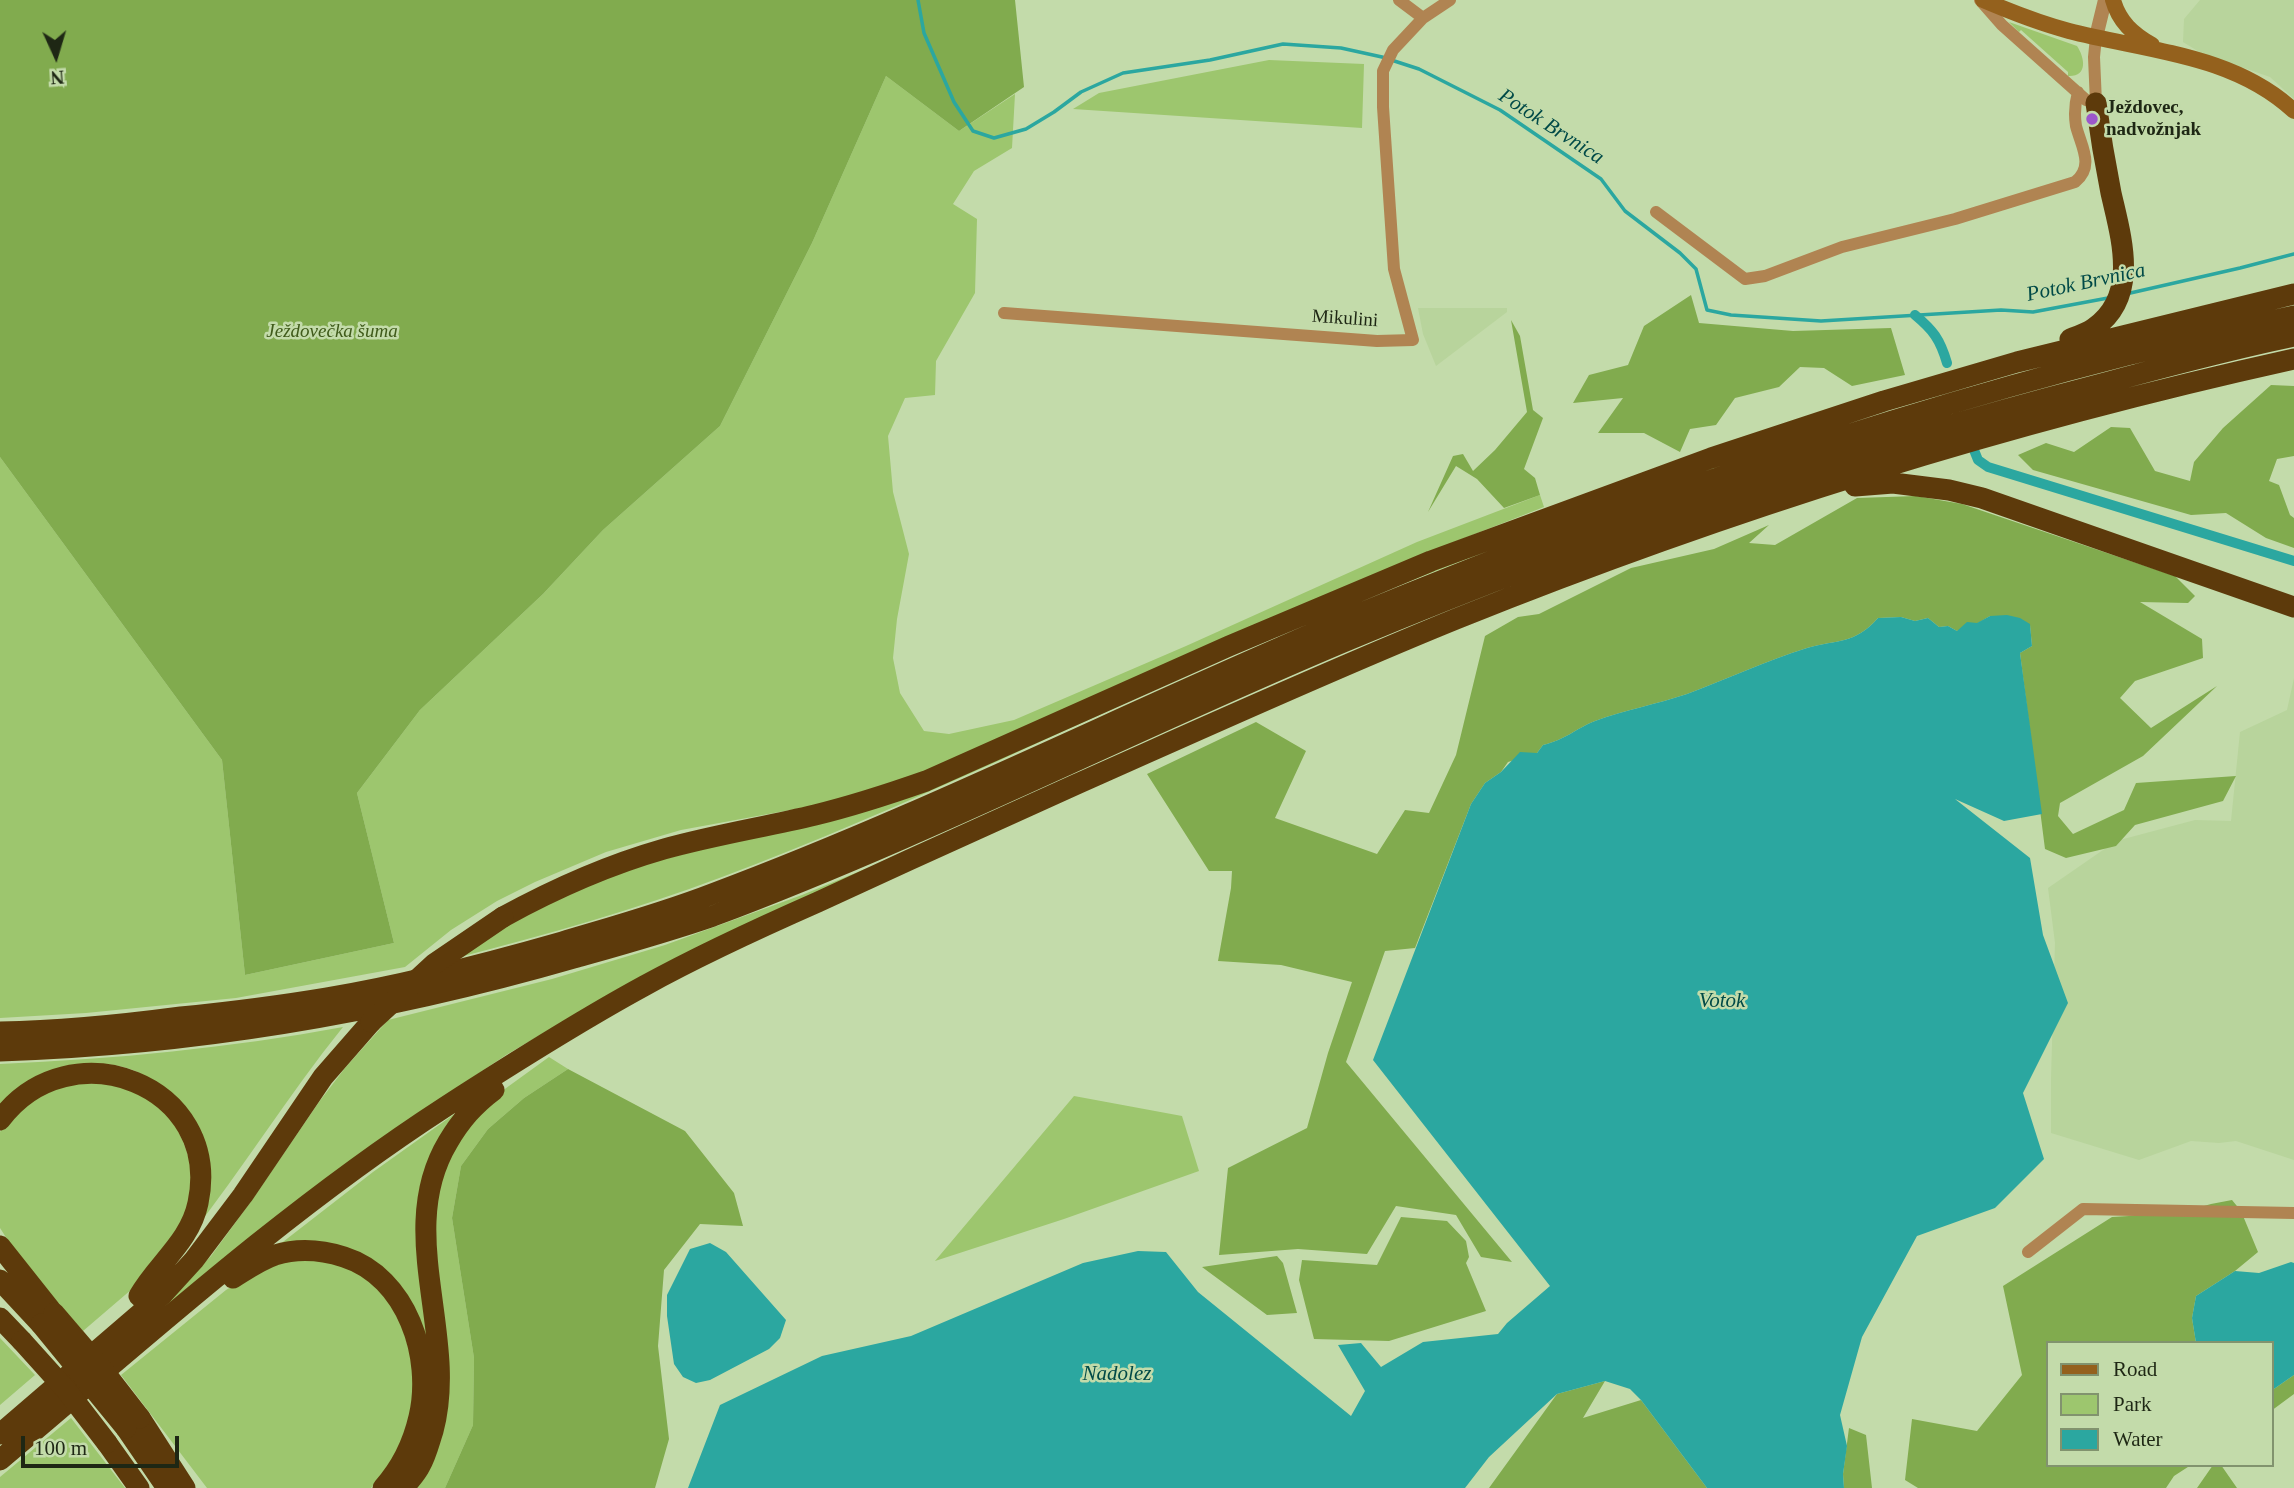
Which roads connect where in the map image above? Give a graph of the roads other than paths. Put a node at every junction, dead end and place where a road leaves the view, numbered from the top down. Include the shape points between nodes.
1 (1399, 0) edge
2 (1450, 0) edge
3 (2105, 0) edge
4 (2113, 0) edge
5 (1990, 2) edge
6 (1423, 18) junction
7 (2096, 37) junction
8 (2167, 52) junction
9 (2087, 97) junction
10 (2294, 111) edge
11 (1656, 212) dead end
12 (2294, 294) edge
13 (1004, 313) dead end
14 (2294, 316) edge
15 (2294, 336) edge
16 (2294, 359) edge
17 (2017, 362) junction
18 (1784, 499) junction
19 (2294, 607) edge
20 (573, 1026) junction
21 (0, 1032) edge
22 (0, 1051) edge
23 (0, 1120) edge
24 (271, 1154) junction
25 (2294, 1213) edge
26 (0, 1246) edge
27 (2028, 1252) dead end
28 (0, 1265) edge
29 (0, 1280) edge
30 (214, 1280) junction
31 (139, 1296) junction
32 (48, 1315) junction
33 (0, 1318) edge
34 (0, 1327) edge
35 (22, 1341) junction
36 (0, 1416) edge
37 (139, 1427) junction
38 (0, 1434) edge
39 (0, 1460) edge
40 (139, 1488) edge
41 (167, 1488) edge
42 (185, 1488) edge
43 (192, 1488) edge
44 (383, 1488) edge
45 (404, 1488) edge

1 - 6 street
2 - 6 street
3 - 7 street
4 - 8 main road via 2124,24
5 - 7 main road via 2050,26
5 - 9 street via 2002,25
6 - 13 street, Mikulini via 1393,50 1383,71 1394,269 1413,340
7 - 8 main road
7 - 9 street
8 - 10 main road via 2256,82
9 - 11 street via 2075,114 2086,167 2075,182 1842,247 1765,276 1745,279
9 - 17 highway via 2123,247 2124,280 2117,301 2096,328 2032,351
12 - 17 highway
14 - 21 highway via 1999,390 1720,477 1440,580 815,855 601,930 328,998 141,1022
15 - 22 highway via 2010,408 1716,499 1450,598 936,824 694,922 535,970 405,1002 268,1027 146,1042
16 - 18 highway via 2011,430
17 - 24 highway, bridge via 1711,458 1431,561 926,781 816,815 664,849 559,888 503,917 406,988 323,1077
18 - 19 highway via 1893,483 1960,493
18 - 20 highway via 1458,619 1248,707 720,947
20 - 30 highway via 367,1160
20 - 45 highway via 563,1043 474,1105 442,1151 431,1179 424,1223 439,1402 430,1442
23 - 31 highway via 21,1098 50,1080 94,1072 135,1081 174,1108 195,1147 200,1175 197,1211 180,1243
24 - 31 highway via 253,1164 202,1230
24 - 38 highway via 194,1260 163,1294
25 - 27 street via 2083,1209
26 - 32 highway
28 - 32 highway
29 - 32 highway
30 - 39 highway
30 - 44 highway via 230,1280 275,1255 312,1250 351,1259 396,1295 419,1349 422,1397 407,1453
31 - 36 highway
32 - 37 highway, bridge via 102,1368
33 - 35 highway
34 - 35 highway
35 - 40 highway, bridge
37 - 41 highway
37 - 42 highway
37 - 43 highway

